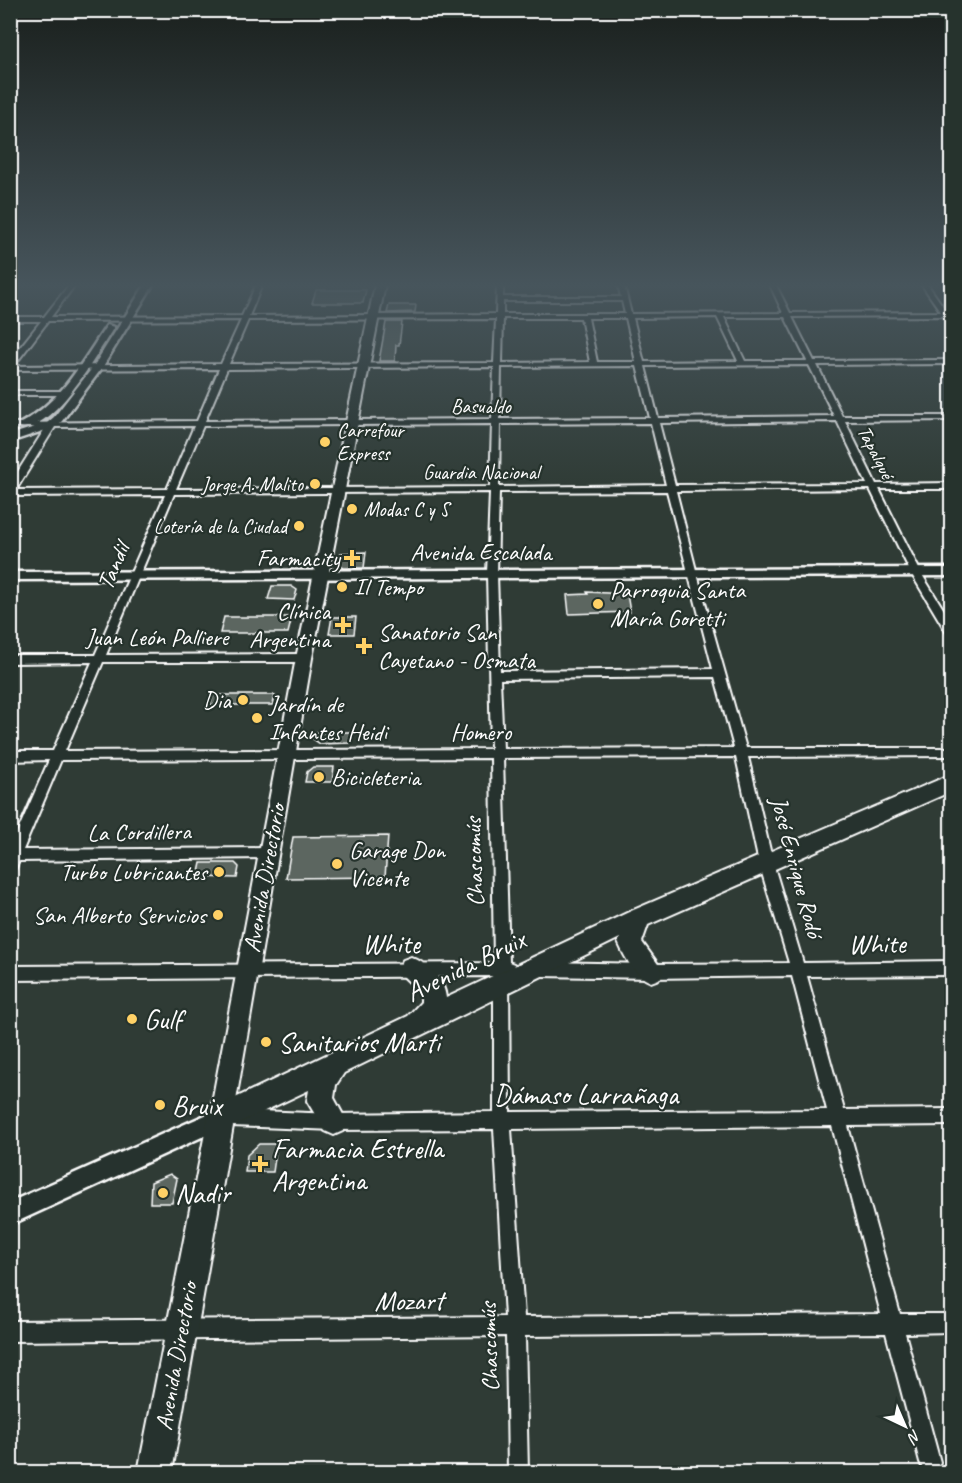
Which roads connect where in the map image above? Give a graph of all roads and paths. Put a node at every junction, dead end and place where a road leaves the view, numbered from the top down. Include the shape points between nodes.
1 (20, 354) edge
2 (92, 354) edge
3 (106, 354) edge
4 (230, 354) edge
5 (365, 354) edge
6 (499, 354) edge
7 (592, 354) edge
8 (637, 354) edge
9 (738, 354) edge
10 (808, 354) edge
11 (951, 362) edge
12 (812, 363) junction
13 (639, 364) junction
14 (742, 364) junction
15 (594, 365) junction
16 (363, 366) junction
17 (499, 366) junction
18 (10, 367) edge
19 (224, 367) junction
20 (83, 368) junction
21 (97, 368) junction
22 (10, 393) edge
23 (65, 393) junction
24 (951, 418) edge
25 (839, 419) junction
26 (653, 421) junction
27 (351, 423) junction
28 (497, 423) junction
29 (199, 424) junction
30 (10, 425) edge
31 (26, 425) junction
32 (51, 425) junction
33 (10, 431) edge
34 (10, 439) edge
35 (951, 486) edge
36 (874, 487) junction
37 (671, 489) junction
38 (496, 490) junction
39 (336, 491) junction
40 (10, 493) edge
41 (170, 493) junction
42 (951, 572) edge
43 (692, 573) junction
44 (916, 573) junction
45 (492, 574) junction
46 (10, 576) edge
47 (134, 576) junction
48 (320, 576) junction
49 (951, 633) edge
50 (99, 658) junction
51 (304, 658) junction
52 (10, 659) edge
53 (719, 673) junction
54 (496, 675) junction
55 (741, 752) junction
56 (951, 752) edge
57 (495, 753) junction
58 (286, 754) junction
59 (10, 756) edge
60 (56, 756) junction
61 (951, 782) edge
62 (268, 853) junction
63 (12, 859) edge
64 (766, 863) junction
65 (639, 918) junction
66 (411, 968) junction
67 (951, 968) edge
68 (531, 969) junction
69 (249, 970) junction
70 (798, 970) junction
71 (651, 971) junction
72 (10, 973) edge
73 (501, 976) junction
74 (411, 1026) junction
75 (334, 1066) junction
76 (951, 1117) edge
77 (221, 1118) junction
78 (838, 1119) junction
79 (333, 1122) junction
80 (502, 1122) junction
81 (10, 1214) edge
82 (951, 1323) edge
83 (894, 1324) junction
84 (515, 1326) junction
85 (10, 1331) edge
86 (179, 1331) junction
87 (930, 1461) dead end
88 (155, 1473) edge
89 (518, 1473) edge

1 - 18 street
2 - 20 street
3 - 21 street
4 - 19 street, Tandil
5 - 16 main road, Avenida Directorio
6 - 17 street, Chascomús
7 - 15 street
8 - 13 street, José Enrique Rodó
9 - 14 street
10 - 12 street, Tapalqué
11 - 12 street
12 - 14 street
12 - 25 street, Tapalqué
13 - 14 street
13 - 15 street
13 - 26 street, José Enrique Rodó
15 - 17 street
16 - 17 street
16 - 19 street
16 - 27 main road, Avenida Directorio
17 - 28 street, Chascomús
18 - 20 street
19 - 21 street
19 - 29 street, Tandil
20 - 21 street
20 - 23 street
21 - 32 street
22 - 23 street
23 - 31 street via 49,412
24 - 25 street, Basualdo
25 - 26 street, Basualdo
25 - 36 street, Tapalqué
26 - 28 street, Basualdo
26 - 37 street, José Enrique Rodó
27 - 28 street, Basualdo
27 - 29 street, Basualdo
27 - 39 main road, Avenida Directorio
28 - 38 street, Chascomús
29 - 32 street, Basualdo
29 - 41 street, Tandil
30 - 31 street, Basualdo
31 - 32 street, Basualdo
31 - 33 street
32 - 34 street
32 - 40 street
35 - 36 street, Guardia Nacional
36 - 37 street, Guardia Nacional
36 - 44 street, Tapalqué
37 - 38 street, Guardia Nacional
37 - 43 street, José Enrique Rodó
38 - 39 street, Guardia Nacional
38 - 45 street, Chascomús
39 - 41 street, Guardia Nacional
39 - 48 main road, Avenida Directorio
40 - 41 street, Guardia Nacional
41 - 47 street, Tandil
42 - 44 street, Avenida Escalada
43 - 44 street, Avenida Escalada
43 - 45 street, Avenida Escalada
43 - 53 street, José Enrique Rodó
44 - 49 street, Tapalqué
45 - 48 street, Avenida Escalada
45 - 54 street, Chascomús
46 - 47 street, Avenida Escalada
47 - 48 street, Avenida Escalada
47 - 50 street, Tandil
48 - 51 main road, Avenida Directorio
50 - 51 street, Juan León Palliere
50 - 52 street, Juan León Palliere
50 - 60 street, Tandil
51 - 58 main road, Avenida Directorio
53 - 54 street
53 - 55 street, José Enrique Rodó
54 - 57 street, Chascomús
55 - 56 street, Homero
55 - 57 street, Homero
55 - 64 street, José Enrique Rodó
57 - 58 street, Homero
57 - 73 street, Chascomús
58 - 60 street, Homero
58 - 62 main road, Avenida Directorio
59 - 60 street, Homero
60 - 63 street, Tandil
61 - 64 main road, Avenida Bruix
62 - 63 street, La Cordillera
62 - 69 main road, Avenida Directorio
64 - 65 main road, Avenida Bruix
64 - 70 street, José Enrique Rodó
65 - 68 main road, Avenida Bruix
65 - 71 main road via 630,942
66 - 69 street, White
66 - 73 street, White
66 - 74 main road via 423,976 434,994 426,1016
67 - 70 street, White
68 - 71 street, White
68 - 73 main road, Avenida Bruix
69 - 72 street, White
69 - 77 main road, Avenida Directorio
70 - 71 street, White
70 - 78 street, José Enrique Rodó
73 - 74 main road, Avenida Bruix
73 - 80 street, Chascomús
74 - 75 main road, Avenida Bruix
75 - 77 main road, Avenida Bruix
75 - 79 main road via 324,1081 320,1101
76 - 78 street, Dámaso Larrañaga
77 - 79 street, Dámaso Larrañaga
77 - 81 street, Avenida Bruix
77 - 86 main road, Avenida Directorio
78 - 80 street, Dámaso Larrañaga
78 - 83 street, José Enrique Rodó
79 - 80 street, Dámaso Larrañaga
80 - 84 street, Chascomús
82 - 83 street, Mozart
83 - 84 street, Mozart
83 - 87 street, José Enrique Rodó
84 - 86 street, Mozart
84 - 89 street, Chascomús
85 - 86 street, Mozart
86 - 88 main road, Avenida Directorio

